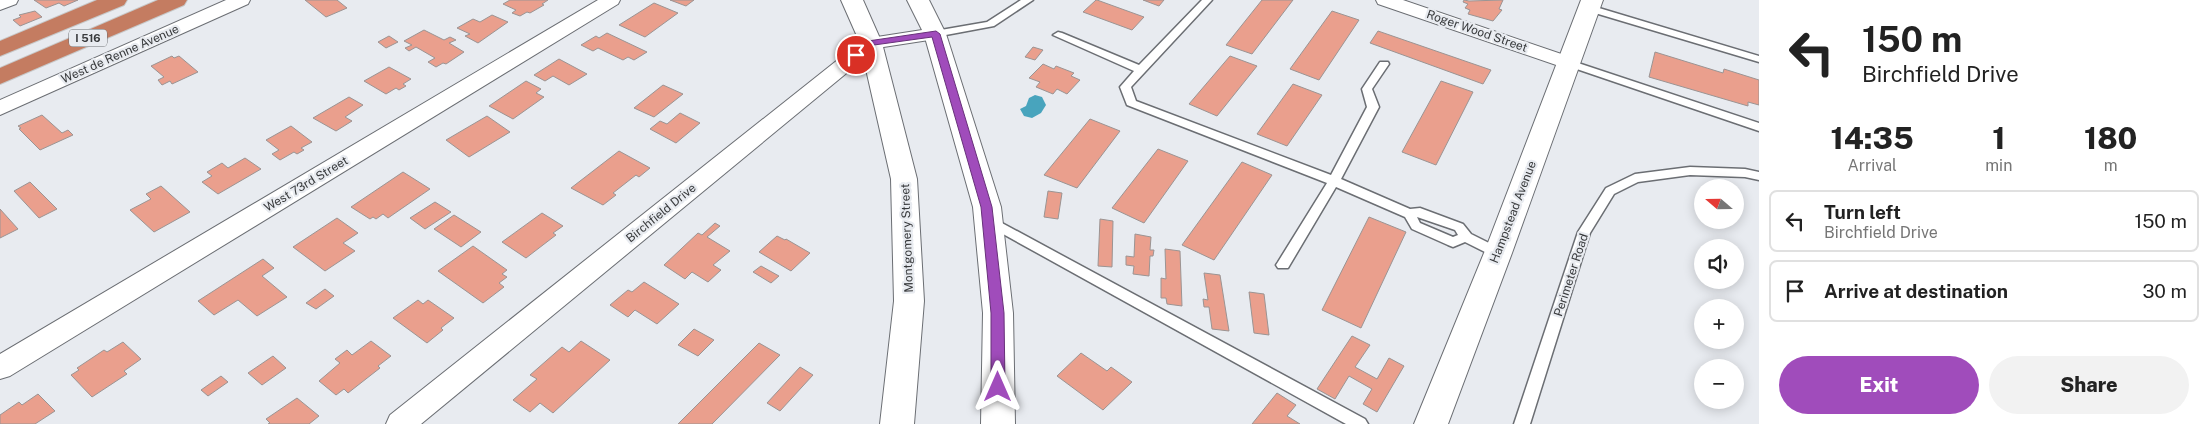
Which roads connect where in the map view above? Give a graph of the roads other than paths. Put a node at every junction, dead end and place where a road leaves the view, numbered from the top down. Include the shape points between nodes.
1 (9, 0) edge
2 (116, 0) edge
3 (176, 0) edge
4 (241, 0) edge
5 (611, 0) edge
6 (852, 0) edge
7 (918, 0) edge
8 (1028, 0) edge
9 (1207, 0) edge
10 (1385, 0) edge
11 (0, 4) edge
12 (1590, 4) edge
13 (936, 34) junction
14 (1058, 36) dead end
15 (871, 43) junction
16 (0, 49) edge
17 (1759, 59) edge
18 (1569, 63) junction
19 (1384, 64) dead end
20 (1142, 70) junction
21 (0, 77) edge
22 (0, 108) edge
23 (1759, 127) edge
24 (1759, 176) edge
25 (1334, 181) junction
26 (988, 221) junction
27 (1498, 253) junction
28 (1283, 265) dead end
29 (0, 368) edge
30 (400, 424) edge
31 (897, 424) edge
32 (998, 424) edge
33 (1360, 424) edge
34 (1431, 424) edge
35 (1522, 424) edge

1 - 11 street
2 - 16 highway, I 516
3 - 21 highway, I 516
4 - 22 street, West de Renne Avenue
5 - 29 street, West 73rd Street
6 - 15 street, Montgomery Street
7 - 13 street
8 - 13 lane via 990,24
9 - 20 lane
10 - 18 street, Roger Wood Street
12 - 17 lane
12 - 18 street, Hampstead Avenue
13 - 15 street
13 - 26 street via 987,207
14 - 20 lane
15 - 30 street, Birchfield Drive
15 - 31 street, Montgomery Street via 904,179 909,301
18 - 23 lane
18 - 27 street, Hampstead Avenue
19 - 25 lane via 1367,89 1373,107
20 - 25 lane via 1126,87 1131,103
24 - 35 lane, Perimeter Road via 1690,171 1635,178 1610,191 1584,232
25 - 27 lane via 1409,214 1420,212 1459,228 1466,237
25 - 28 lane
26 - 32 street via 998,313
26 - 33 lane
27 - 34 street, Hampstead Avenue

